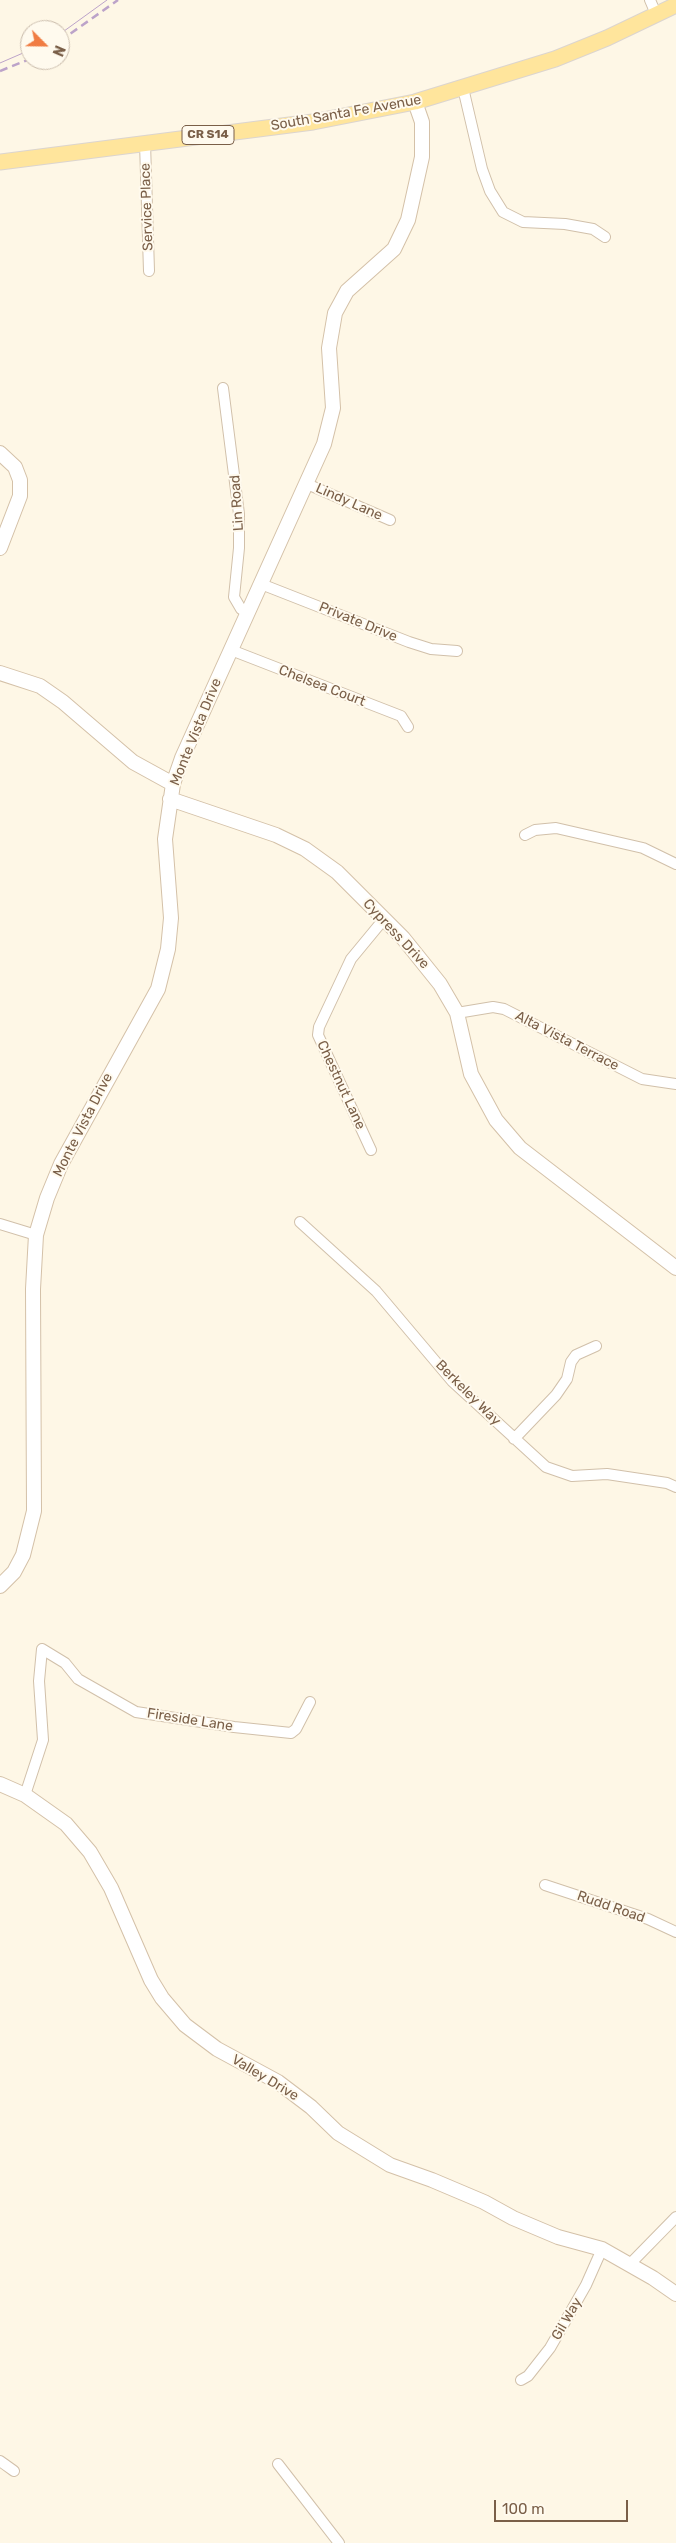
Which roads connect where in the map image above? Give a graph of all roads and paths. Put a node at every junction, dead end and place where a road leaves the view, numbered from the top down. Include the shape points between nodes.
1 (650, 0) edge
2 (676, 5) edge
3 (656, 14) junction
4 (463, 88) junction
5 (415, 102) junction
6 (145, 143) junction
7 (0, 162) edge
8 (605, 237) dead end
9 (149, 271) dead end
10 (224, 388) dead end
11 (0, 453) edge
12 (307, 484) junction
13 (390, 520) dead end
14 (0, 548) edge
15 (261, 584) junction
16 (248, 613) junction
17 (231, 650) junction
18 (457, 651) dead end
19 (0, 673) edge
20 (408, 727) dead end
21 (173, 784) junction
22 (170, 799) junction
23 (525, 835) dead end
24 (676, 864) edge
25 (384, 919) junction
26 (457, 1013) junction
27 (676, 1084) edge
28 (371, 1150) dead end
29 (300, 1222) dead end
30 (0, 1224) edge
31 (36, 1235) junction
32 (676, 1268) edge
33 (596, 1346) dead end
34 (514, 1439) junction
35 (676, 1487) edge
36 (0, 1586) edge
37 (310, 1702) dead end
38 (0, 1784) edge
39 (25, 1795) junction
40 (545, 1884) dead end
41 (676, 1932) edge
42 (676, 2217) edge
43 (602, 2249) junction
44 (630, 2264) junction
45 (676, 2294) edge
46 (521, 2380) dead end
47 (0, 2460) edge
48 (278, 2464) dead end
49 (14, 2470) dead end
50 (339, 2543) edge

1 - 3 street
2 - 3 main road, South Santa Fe Avenue / CR S14
3 - 4 main road, South Santa Fe Avenue / CR S14 via 555,59
4 - 5 main road, South Santa Fe Avenue / CR S14
4 - 8 street via 482,170 503,212 523,222 593,229
5 - 6 main road, South Santa Fe Avenue / CR S14 via 314,122
5 - 12 main road, Monte Vista Drive via 423,138 413,205 394,249 353,285 335,313 330,348 331,422
6 - 7 main road, South Santa Fe Avenue / CR S14
6 - 9 street, Service Place
10 - 16 street, Lin Road via 239,514 234,597 241,609
11 - 14 main road via 15,467 20,480 20,496
12 - 13 street, Lindy Lane
12 - 15 main road, Monte Vista Drive
15 - 16 main road, Monte Vista Drive
15 - 18 street, Private Drive via 409,642 431,649
16 - 17 main road, Monte Vista Drive
17 - 20 street, Chelsea Court via 401,716
17 - 21 main road, Monte Vista Drive
19 - 21 main road via 40,686 133,762
21 - 22 main road, Monte Vista Drive
22 - 25 main road, Cypress Drive via 268,832 305,849 337,872
22 - 31 main road, Monte Vista Drive via 165,840 171,918 163,973 158,989 61,1164
23 - 24 street via 535,830 556,828 643,848
25 - 26 main road, Cypress Drive via 419,956
25 - 28 street, Chestnut Lane via 350,959 318,1027 318,1036
26 - 27 street, Alta Vista Terrace via 493,1007 504,1009 642,1079
26 - 32 main road, Cypress Drive via 470,1074 502,1127 520,1148
29 - 34 street, Berkeley Way via 376,1291 452,1381
30 - 31 street
31 - 36 main road, Monte Vista Drive via 32,1304 34,1511 23,1555 14,1572
33 - 34 street via 576,1355 556,1395
34 - 35 street, Berkeley Way via 546,1467 572,1476 607,1474
37 - 39 street, Fireside Lane via 292,1733 136,1712 78,1678 65,1663 42,1649 39,1681 43,1740
38 - 39 main road, Valley Drive
39 - 43 main road, Valley Drive via 66,1824 90,1852 111,1888 151,1980 185,2025 217,2049 278,2082 338,2133 390,2165 484,2202 558,2237
40 - 41 street, Rudd Road via 648,1919
42 - 44 street
43 - 44 main road, Valley Drive
43 - 46 street, Gil Way via 586,2285 550,2348 528,2376
44 - 45 main road, Valley Drive
47 - 49 street
48 - 50 street

